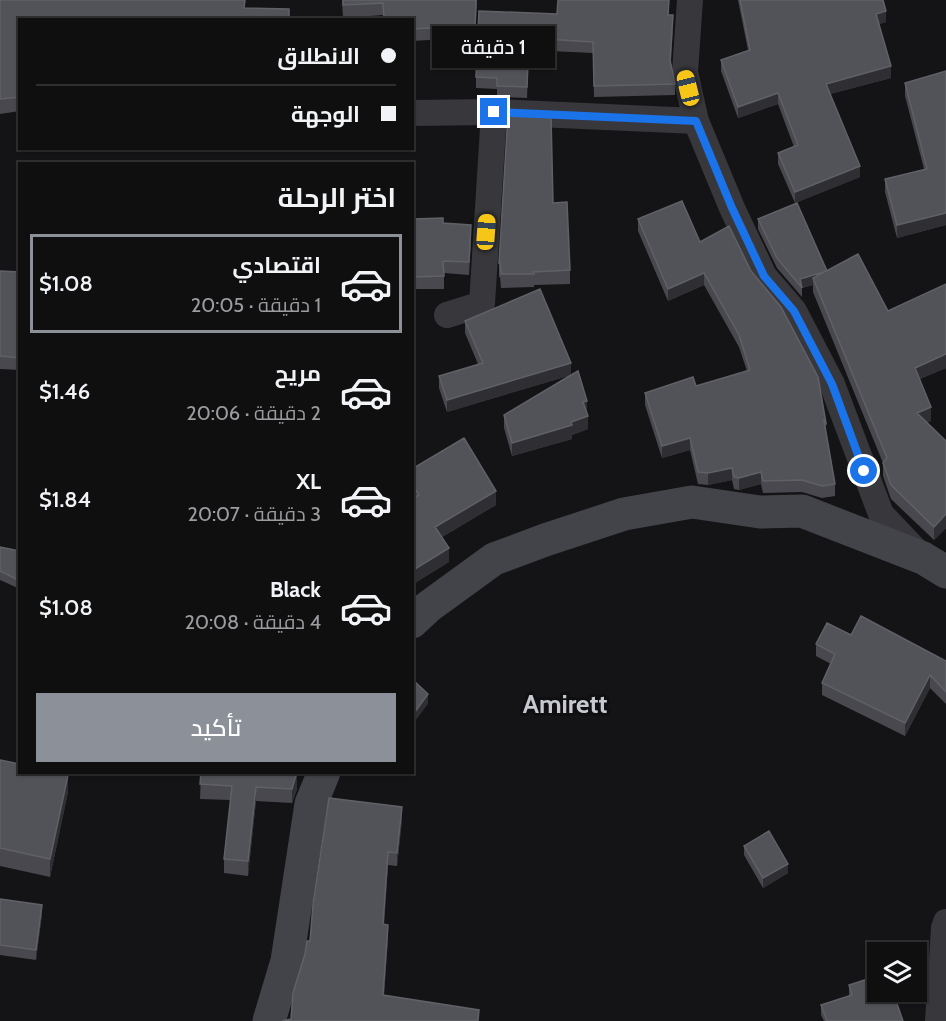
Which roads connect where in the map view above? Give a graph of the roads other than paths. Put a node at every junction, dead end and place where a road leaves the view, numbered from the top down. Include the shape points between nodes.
1 (690, 0) edge
2 (494, 112) junction
3 (414, 113) edge
4 (696, 121) junction
5 (447, 315) dead end
6 (934, 565) edge
7 (414, 620) edge
8 (323, 774) edge
9 (946, 922) edge
10 (269, 1021) edge
11 (938, 1021) edge

1 - 4 street via 685,72
2 - 3 street
2 - 4 street
2 - 5 street via 482,304
4 - 6 street via 764,276 794,311 832,384 880,514
6 - 7 street via 802,511 760,512 692,502 624,514 494,559
8 - 10 street via 311,804 287,961
9 - 11 street

